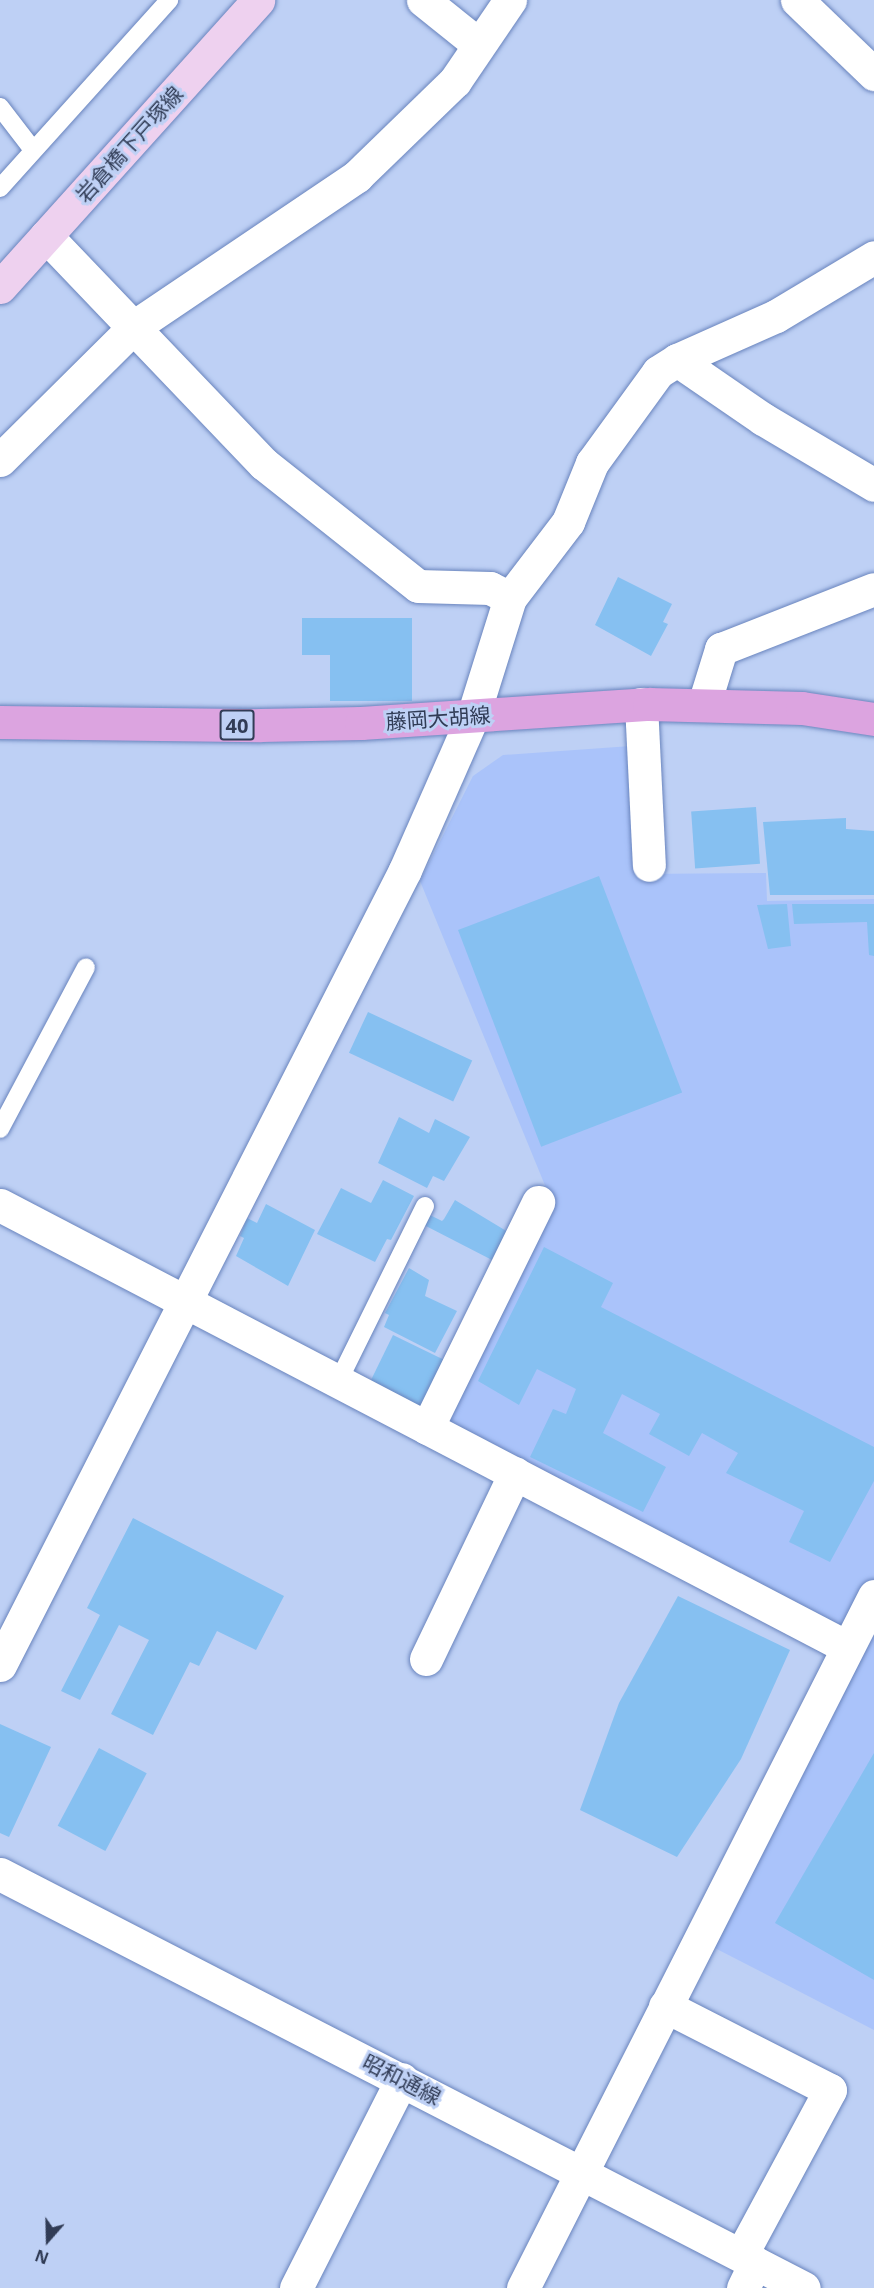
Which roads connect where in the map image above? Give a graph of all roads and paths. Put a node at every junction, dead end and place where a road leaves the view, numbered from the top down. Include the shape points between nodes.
1 (169, 0) edge
2 (258, 0) edge
3 (423, 0) edge
4 (510, 0) edge
5 (797, 0) edge
6 (477, 44) junction
7 (874, 74) edge
8 (0, 107) edge
9 (33, 150) junction
10 (0, 188) edge
11 (46, 236) junction
12 (874, 257) edge
13 (0, 287) edge
14 (135, 326) junction
15 (677, 360) junction
16 (0, 460) edge
17 (874, 485) edge
18 (874, 589) edge
19 (510, 598) junction
20 (641, 704) junction
21 (704, 704) junction
22 (473, 716) junction
23 (874, 719) edge
24 (0, 722) edge
25 (649, 865) dead end
26 (86, 967) dead end
27 (0, 1129) edge
28 (538, 1202) dead end
29 (0, 1205) edge
30 (425, 1206) dead end
31 (187, 1301) junction
32 (339, 1380) junction
33 (427, 1428) junction
34 (515, 1473) junction
35 (874, 1596) edge
36 (847, 1647) junction
37 (426, 1659) dead end
38 (0, 1665) edge
39 (0, 1874) edge
40 (665, 2006) junction
41 (402, 2079) junction
42 (581, 2172) junction
43 (746, 2269) edge
44 (296, 2288) edge
45 (523, 2288) edge
46 (804, 2288) edge

1 - 9 lane
2 - 11 street, 岩倉橋下戸塚線
3 - 6 street
4 - 6 street
5 - 7 street
6 - 14 street via 455,81 357,176
8 - 9 lane
9 - 10 lane
11 - 13 street, 岩倉橋下戸塚線
11 - 14 street
12 - 15 street via 776,316
14 - 16 street
14 - 19 street via 264,464 418,586 490,588
15 - 17 street via 763,420
15 - 19 street via 658,372 592,463 568,522
18 - 21 street via 721,649
19 - 22 street
20 - 21 main road, 藤岡大胡線 / 40
20 - 22 main road, 藤岡大胡線 / 40
20 - 25 street
21 - 23 main road, 藤岡大胡線 / 40 via 802,708
22 - 24 main road, 藤岡大胡線 / 40 via 260,725
22 - 31 street via 405,870
26 - 27 lane
28 - 33 street
29 - 31 street
30 - 32 lane
31 - 32 street
31 - 38 street
32 - 33 street
33 - 34 street
34 - 36 street
34 - 37 street
35 - 36 street
36 - 40 street
39 - 41 street, 昭和通線
40 - 42 street
40 - 43 street via 830,2091
41 - 42 street, 昭和通線
41 - 44 street
42 - 43 street, 昭和通線
42 - 45 street
43 - 46 street, 昭和通線

